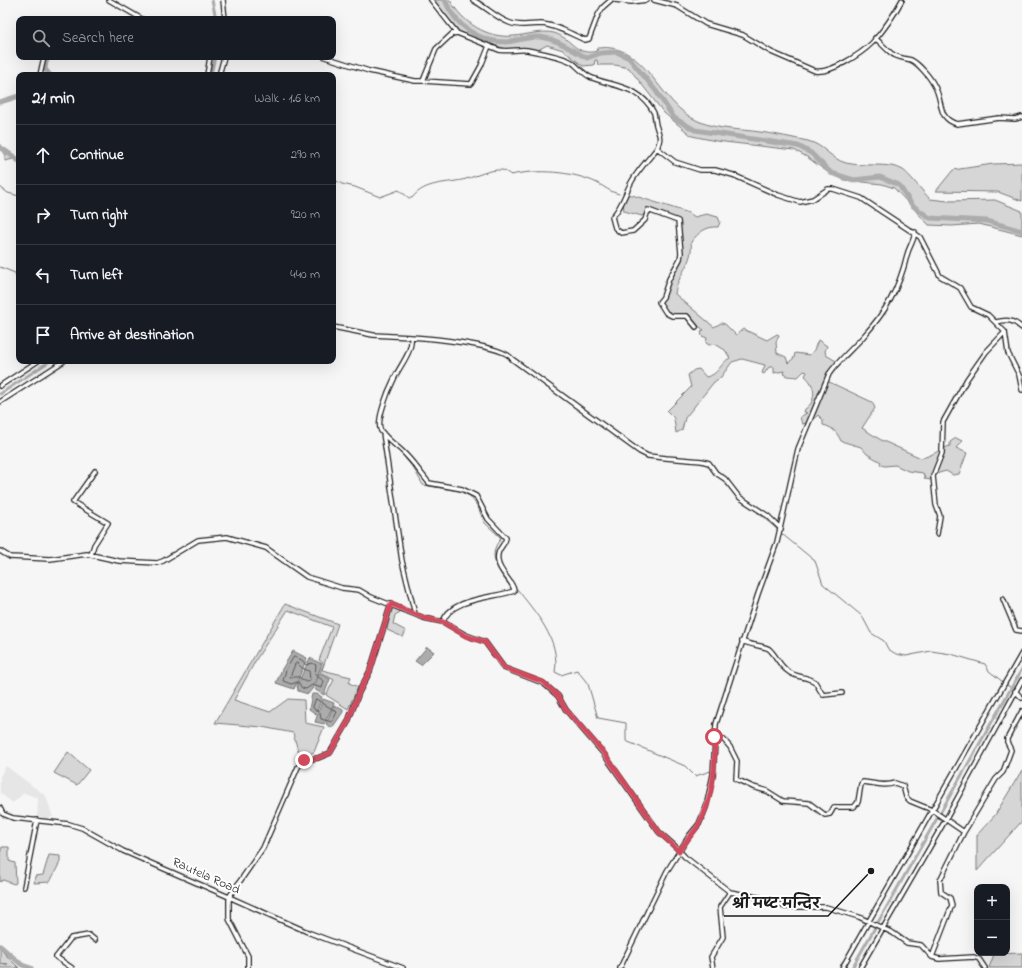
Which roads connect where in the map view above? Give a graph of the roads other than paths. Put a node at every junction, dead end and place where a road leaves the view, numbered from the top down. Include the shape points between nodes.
1 (109, 0) edge
2 (223, 0) edge
3 (431, 0) edge
4 (473, 0) edge
5 (611, 0) edge
6 (615, 0) edge
7 (647, 0) edge
8 (654, 0) edge
9 (902, 0) edge
10 (137, 16) edge
11 (225, 16) edge
12 (457, 34) junction
13 (875, 38) junction
14 (489, 46) junction
15 (43, 60) edge
16 (210, 60) edge
17 (223, 60) edge
18 (334, 60) edge
19 (41, 72) edge
20 (208, 72) edge
21 (220, 72) edge
22 (423, 81) junction
23 (1022, 117) edge
24 (658, 148) junction
25 (914, 232) junction
26 (996, 322) junction
27 (696, 327) dead end
28 (336, 328) edge
29 (1022, 328) edge
30 (1005, 332) junction
31 (411, 337) junction
32 (33, 364) edge
33 (59, 364) edge
34 (0, 386) edge
35 (1022, 390) edge
36 (0, 402) edge
37 (383, 433) junction
38 (95, 471) dead end
39 (781, 529) junction
40 (937, 534) dead end
41 (0, 551) edge
42 (91, 554) junction
43 (1003, 599) dead end
44 (391, 604) junction
45 (415, 614) junction
46 (443, 622) junction
47 (1022, 631) edge
48 (742, 641) junction
49 (1022, 653) edge
50 (1022, 680) edge
51 (1015, 691) junction
52 (842, 693) dead end
53 (1022, 698) edge
54 (1022, 711) edge
55 (714, 739) junction
56 (0, 808) edge
57 (932, 811) junction
58 (1, 815) edge
59 (944, 819) junction
60 (38, 820) junction
61 (964, 832) junction
62 (679, 851) junction
63 (24, 887) dead end
64 (730, 892) junction
65 (229, 897) junction
66 (870, 922) junction
67 (881, 928) junction
68 (95, 940) dead end
69 (932, 957) junction
70 (72, 968) edge
71 (248, 968) edge
72 (403, 968) edge
73 (620, 968) edge
74 (713, 968) edge
75 (842, 968) edge
76 (860, 968) edge
77 (985, 968) edge

1 - 10 street
2 - 11 street
3 - 12 street
4 - 5 street via 500,19 511,23 523,26 541,24 585,40 589,39 603,7
6 - 7 street
8 - 13 street via 677,6 706,24 743,35 771,52 815,71 822,72 835,68
9 - 13 street
12 - 14 street
12 - 22 street via 452,34 436,50
13 - 23 street via 891,53 911,60 934,83 944,116 952,122
14 - 22 street via 470,84
14 - 24 street via 506,52 526,50 558,58 573,63 590,77 625,87 649,105 655,115 661,136
15 - 19 street
16 - 20 street
17 - 21 street
18 - 22 street via 369,71
24 - 25 street via 675,162 700,170 714,170 733,175 800,202 813,199 828,189 847,193 861,198
24 - 27 street via 631,182 618,212 612,217 613,223 621,233 633,231 645,220 648,210 678,221 681,253 659,302 666,313 672,316 686,316
25 - 26 street via 925,245 940,276 960,288 971,307
25 - 39 street via 913,243 897,289 877,321 829,374 792,466
26 - 29 street via 1006,319
26 - 30 street
28 - 31 street via 373,335
30 - 35 street via 1008,353 1019,375
30 - 40 street via 986,352 967,379 943,422 942,453 933,476 936,505 940,516
31 - 37 street via 410,350 394,378 381,416 379,425
31 - 39 street via 459,342 510,355 574,406 640,452 648,456 702,460 709,463 716,473 725,479 734,493 768,516
32 - 34 street
33 - 36 street
37 - 45 street via 402,561
37 - 46 street via 429,483 462,489 476,496 488,519 506,538 499,548 497,558 499,567 514,591 471,601 449,610
38 - 42 street via 73,502 108,523
39 - 48 street
41 - 42 street via 10,557 50,559
42 - 44 street via 119,561 157,563 198,540 227,537 266,548 307,577 342,588 359,590
43 - 47 street via 1016,630
44 - 45 street
44 - 65 street via 370,671 348,722 330,753 304,760 298,767 263,848
45 - 46 street
46 - 62 street via 466,636 485,642 504,668 543,682 558,696 566,710 604,753 659,832
48 - 52 street via 751,646 767,648 776,657 778,664 789,673 815,682 823,695
48 - 55 street via 716,724
49 - 57 street
50 - 51 street
51 - 53 street
51 - 59 street
54 - 61 street via 1007,738 1011,750 1007,766
55 - 57 street via 723,739 730,747 737,761 736,779 767,791 783,801 809,803 825,815 830,814 834,807 854,807 858,802 863,782 881,785 895,783 903,786 910,801
55 - 62 street via 713,775 706,807 699,824
56 - 58 street
57 - 59 street
57 - 66 street
58 - 60 street, Rautela Road
59 - 61 street
59 - 67 street
60 - 63 street
60 - 65 street, Rautela Road via 82,828 123,850
61 - 69 street via 940,880 941,892 950,898 952,905
62 - 64 street
62 - 73 street
64 - 66 street via 768,900 785,907 826,907
64 - 74 street via 720,907 723,937 711,957
65 - 71 street via 229,919 248,956
65 - 72 street, Rautela Road via 310,933
66 - 67 street
66 - 75 street
67 - 69 street via 907,943 921,945
67 - 76 street
68 - 70 street via 89,935 71,938 56,956
69 - 77 street via 938,960 979,959

